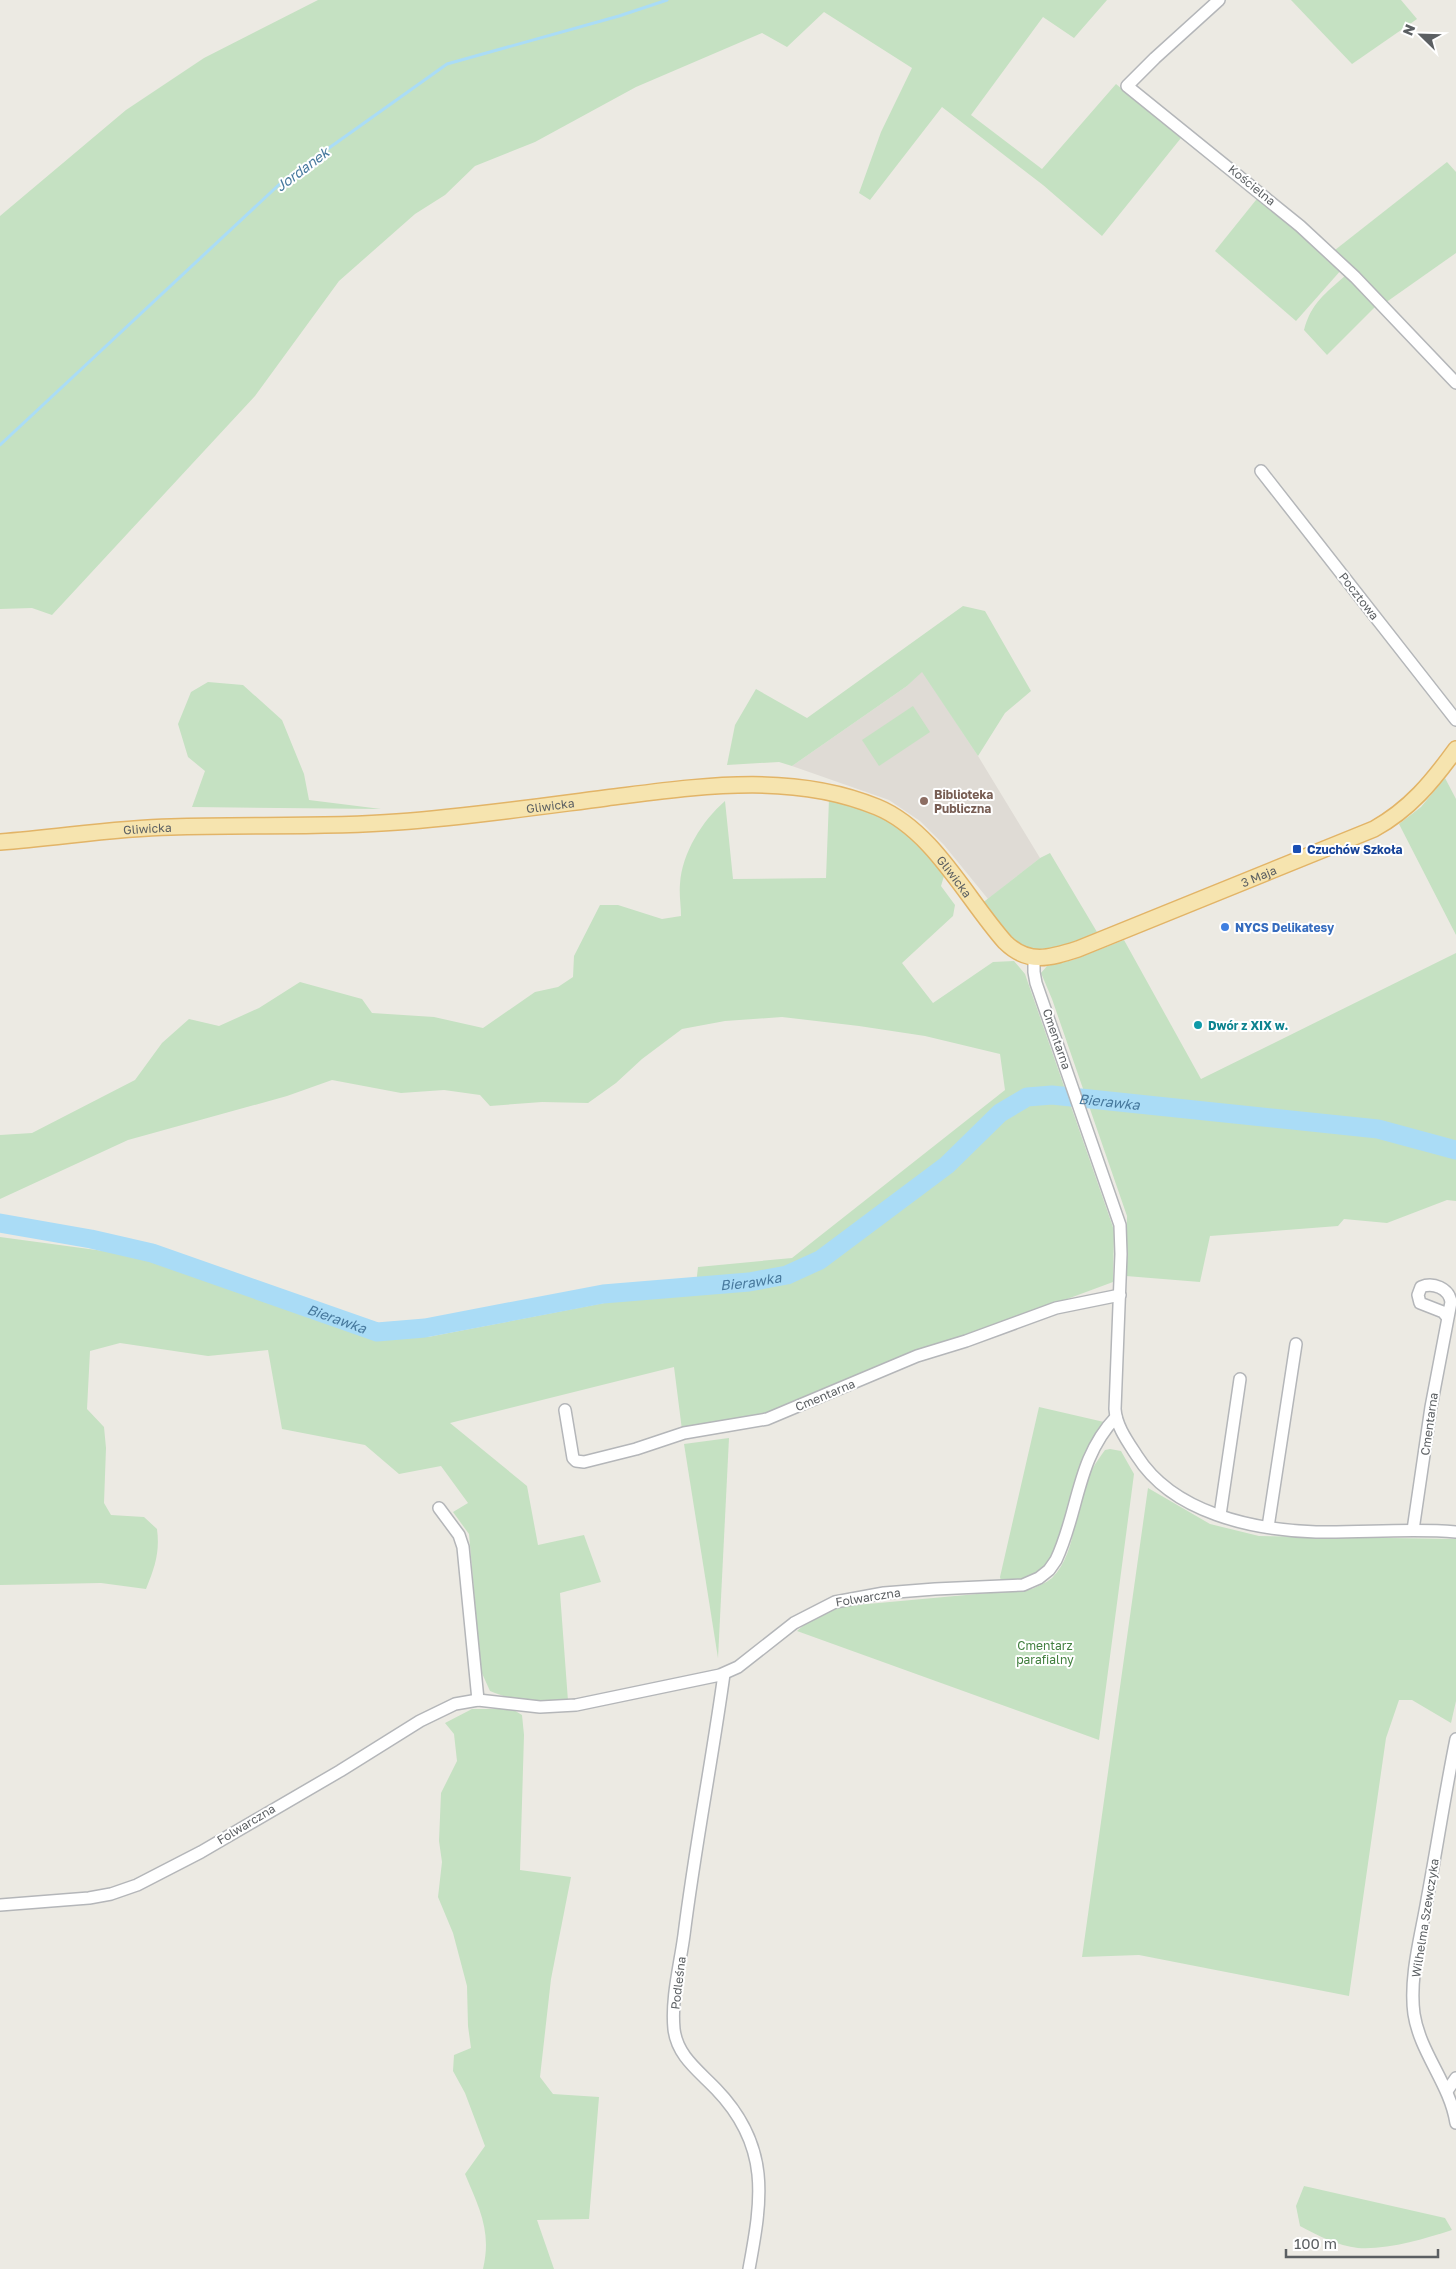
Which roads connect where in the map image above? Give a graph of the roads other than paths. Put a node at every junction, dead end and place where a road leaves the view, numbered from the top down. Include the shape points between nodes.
1 (1219, 0) edge
2 (1456, 383) edge
3 (1261, 471) dead end
4 (1456, 720) edge
5 (1456, 749) edge
6 (0, 842) edge
7 (1034, 957) junction
8 (1120, 1295) junction
9 (1448, 1318) dead end
10 (1296, 1344) dead end
11 (1240, 1379) dead end
12 (565, 1410) dead end
13 (1116, 1417) junction
14 (439, 1508) dead end
15 (1220, 1515) junction
16 (1268, 1527) junction
17 (1413, 1530) junction
18 (1456, 1532) edge
19 (724, 1674) junction
20 (478, 1700) junction
21 (1456, 1739) edge
22 (0, 1905) edge
23 (1456, 2078) edge
24 (1447, 2091) junction
25 (1456, 2123) edge
26 (749, 2269) edge

1 - 2 street, Kościelna via 1127,86 1300,226 1351,273
3 - 4 street, Pocztowa
5 - 7 main road, 3 Maja via 1419,796 1374,829 1078,949 1054,956
6 - 7 main road, Gliwicka via 160,827 360,825 704,786 754,784 792,787 865,803 903,822 931,848 1005,942 1020,954
7 - 8 street, Cmentarna via 1036,983 1120,1225
8 - 12 street, Cmentarna via 1033,1315 907,1360 767,1419 684,1433 584,1462 573,1458
8 - 13 street, Cmentarna
9 - 17 street, Cmentarna
10 - 16 street
11 - 15 street
13 - 15 street, Cmentarna via 1139,1459 1159,1482 1181,1498
13 - 19 street, Folwarczna via 1093,1449 1079,1483 1061,1549 1053,1565 1039,1578 1015,1586 935,1588 834,1602 794,1623
14 - 20 street via 459,1535 463,1547
15 - 16 street, Cmentarna
16 - 17 street, Cmentarna via 1314,1532
17 - 18 street, Cmentarna
19 - 20 street, Folwarczna via 576,1705 540,1707
19 - 26 street, Podleśna via 689,1893 674,2020 684,2055 731,2106 754,2150 759,2172 759,2202
20 - 22 street, Folwarczna via 455,1704 424,1718 201,1852 137,1885 89,1898
21 - 24 street, Wilhelma Szewczyka via 1413,1994 1419,2032
23 - 24 street
24 - 25 street, Wilhelma Szewczyka

